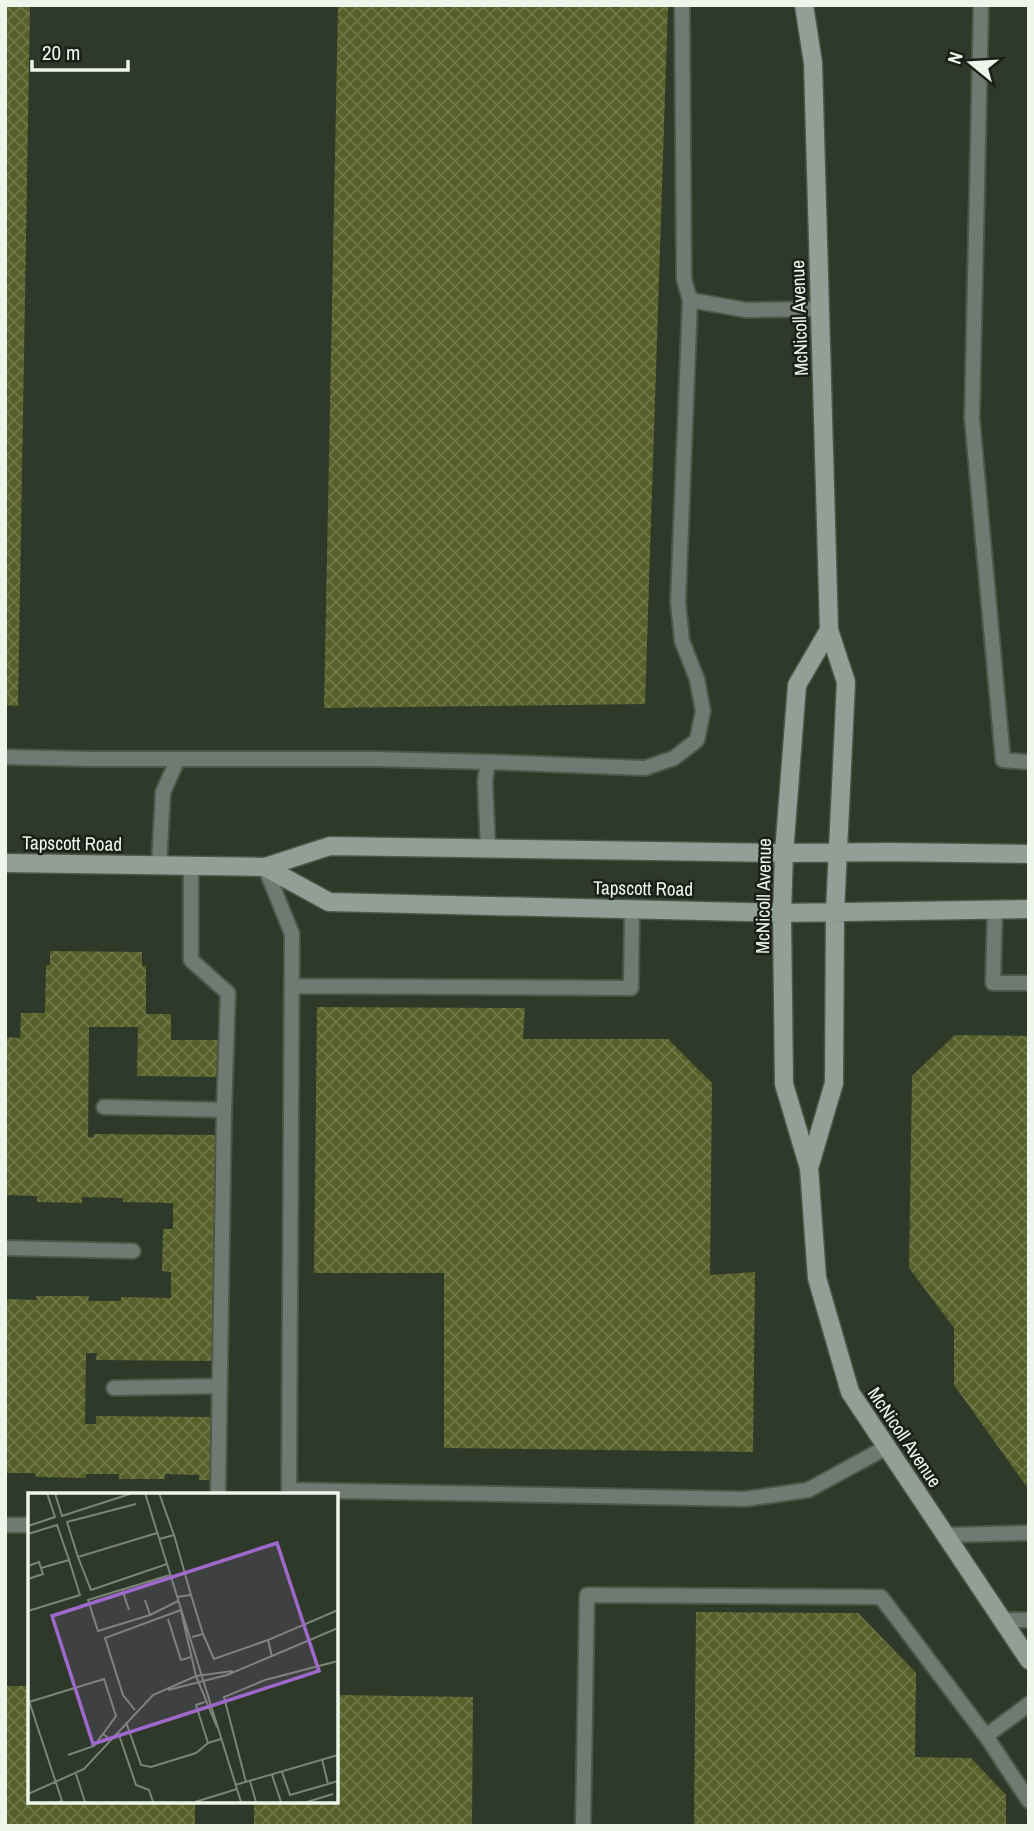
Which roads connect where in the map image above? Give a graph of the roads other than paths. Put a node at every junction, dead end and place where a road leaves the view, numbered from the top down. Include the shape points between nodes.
1 (682, 5) edge
2 (804, 5) edge
3 (981, 5) edge
4 (690, 300) junction
5 (820, 309) junction
6 (829, 630) junction
7 (5, 757) edge
8 (178, 759) junction
9 (488, 762) junction
10 (1029, 762) edge
11 (488, 848) junction
12 (838, 852) junction
13 (784, 853) junction
14 (1029, 854) edge
15 (5, 863) edge
16 (159, 865) junction
17 (191, 866) junction
18 (265, 867) junction
19 (632, 909) junction
20 (995, 909) junction
21 (1029, 909) edge
22 (835, 912) junction
23 (782, 913) junction
24 (1029, 984) edge
25 (292, 986) junction
26 (104, 1107) dead end
27 (224, 1110) junction
28 (809, 1168) junction
29 (5, 1248) edge
30 (133, 1251) dead end
31 (220, 1386) junction
32 (114, 1388) dead end
33 (887, 1447) junction
34 (218, 1493) edge
35 (5, 1525) edge
36 (28, 1525) edge
37 (1029, 1533) edge
38 (945, 1535) junction
39 (1002, 1620) junction
40 (1029, 1620) edge
41 (1029, 1660) edge
42 (1029, 1704) edge
43 (986, 1737) junction
44 (1029, 1801) edge
45 (583, 1826) edge

1 - 4 lane via 684,279
2 - 5 main road, McNicoll Avenue via 813,63
3 - 10 lane via 972,418 1003,760
4 - 5 lane via 747,310
4 - 9 lane via 678,602 682,641 703,711 696,740 674,758 645,768
5 - 6 main road, McNicoll Avenue
6 - 12 main road, McNicoll Avenue via 846,682
6 - 13 main road, McNicoll Avenue via 797,685
7 - 8 lane
8 - 9 lane
8 - 16 lane via 163,792
9 - 11 lane
11 - 13 main road, Tapscott Road
11 - 18 main road, Tapscott Road via 330,846
12 - 13 main road, Tapscott Road
12 - 14 main road, Tapscott Road
12 - 22 main road, McNicoll Avenue
13 - 23 main road, McNicoll Avenue
15 - 16 main road, Tapscott Road
16 - 17 main road, Tapscott Road
17 - 18 main road, Tapscott Road
17 - 27 lane via 191,960 228,993
18 - 19 main road, Tapscott Road via 329,902
18 - 25 lane via 292,933
19 - 23 main road, Tapscott Road
19 - 25 lane via 631,988
20 - 21 main road, Tapscott Road
20 - 22 main road, Tapscott Road
20 - 24 lane via 993,983
22 - 23 main road, Tapscott Road
22 - 28 main road, McNicoll Avenue via 834,1083
23 - 28 main road, McNicoll Avenue via 784,1084
25 - 33 lane via 289,1490 745,1499 808,1490
26 - 27 lane
27 - 31 lane
28 - 33 main road, McNicoll Avenue via 817,1278 850,1392
29 - 30 lane
31 - 32 lane
31 - 34 lane
33 - 38 main road, McNicoll Avenue
35 - 36 lane
37 - 38 lane
38 - 39 main road, McNicoll Avenue
39 - 40 lane
39 - 41 main road, McNicoll Avenue
42 - 43 lane
43 - 44 lane
43 - 45 lane via 880,1597 587,1595

